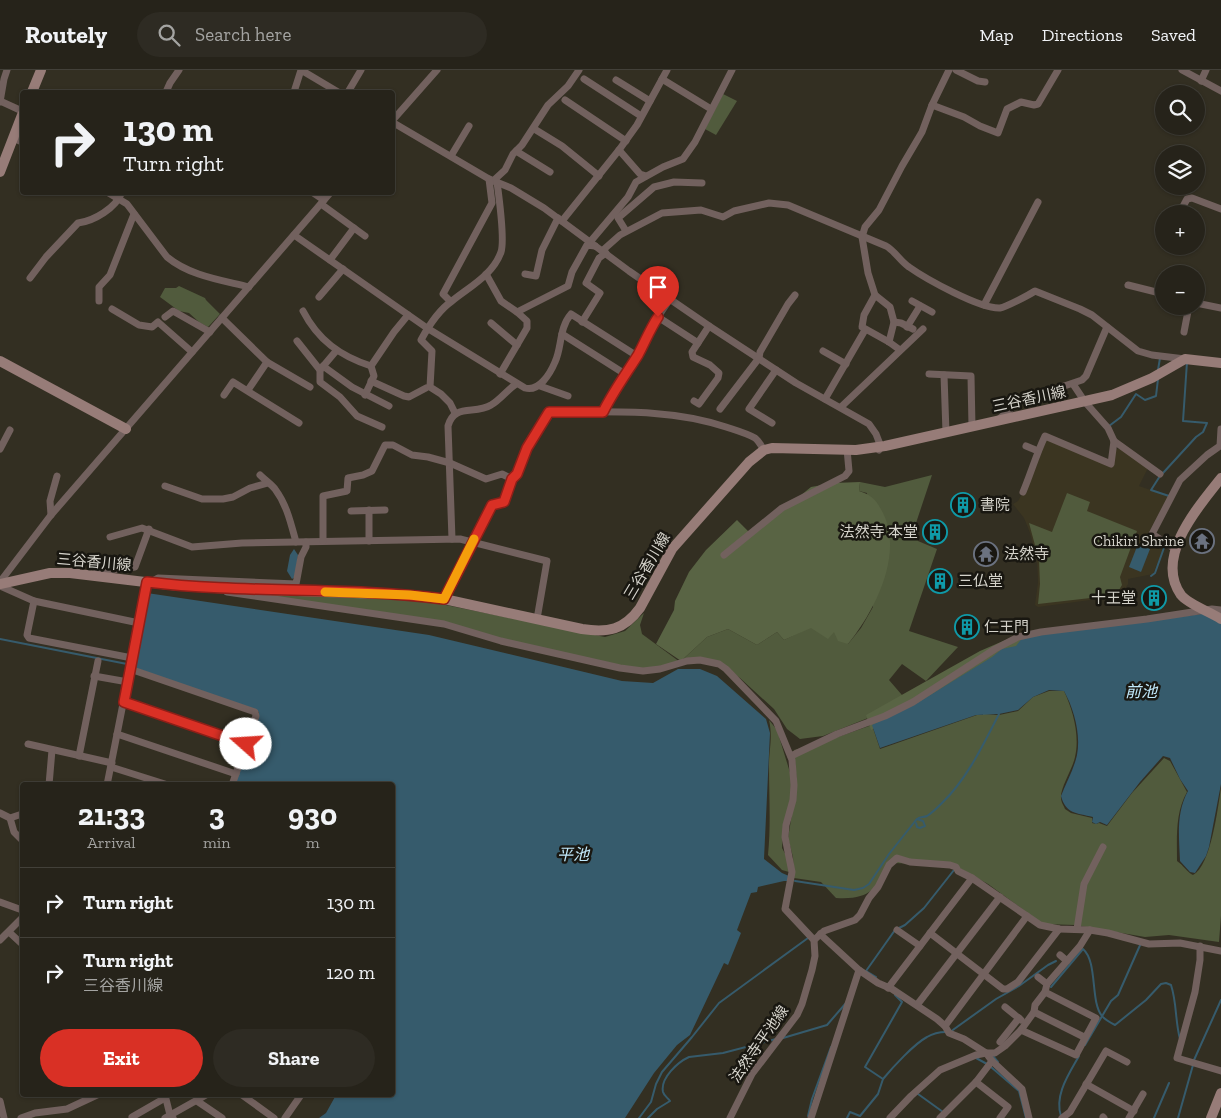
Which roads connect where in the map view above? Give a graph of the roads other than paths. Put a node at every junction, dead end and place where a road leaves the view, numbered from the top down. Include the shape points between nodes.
1 (7, 70) edge
2 (41, 70) edge
3 (179, 70) edge
4 (361, 70) edge
5 (437, 70) edge
6 (578, 70) edge
7 (667, 70) edge
8 (732, 70) edge
9 (949, 70) edge
10 (956, 70) edge
11 (1058, 70) edge
12 (1182, 70) edge
13 (1206, 70) edge
14 (584, 79) dead end
15 (662, 79) junction
16 (616, 80) dead end
17 (1201, 81) junction
18 (986, 82) dead end
19 (33, 90) edge
20 (167, 90) edge
21 (296, 90) edge
22 (335, 90) edge
23 (349, 90) edge
24 (1221, 91) edge
25 (565, 100) dead end
26 (650, 101) junction
27 (0, 102) edge
28 (932, 105) junction
29 (711, 109) junction
30 (20, 110) edge
31 (642, 116) junction
32 (395, 119) edge
33 (395, 124) edge
34 (469, 126) dead end
35 (20, 128) edge
36 (536, 130) dead end
37 (18, 140) edge
38 (626, 141) junction
39 (620, 150) junction
40 (516, 152) junction
41 (451, 156) junction
42 (0, 172) edge
43 (550, 172) dead end
44 (598, 176) junction
45 (646, 176) junction
46 (493, 181) junction
47 (702, 183) dead end
48 (315, 195) edge
49 (329, 195) edge
50 (121, 196) edge
51 (323, 202) junction
52 (1038, 202) dead end
53 (1184, 205) edge
54 (1221, 209) edge
55 (134, 214) junction
56 (560, 220) junction
57 (354, 228) junction
58 (626, 231) junction
59 (294, 235) junction
60 (365, 236) dead end
61 (862, 237) junction
62 (593, 244) junction
63 (604, 252) junction
64 (330, 260) junction
65 (343, 268) junction
66 (486, 274) junction
67 (526, 274) dead end
68 (30, 278) dead end
69 (1128, 285) dead end
70 (249, 287) junction
71 (1155, 292) edge
72 (795, 295) dead end
73 (875, 295) junction
74 (319, 297) dead end
75 (670, 299) junction
76 (99, 301) dead end
77 (450, 301) junction
78 (912, 301) dead end
79 (984, 305) junction
80 (1205, 305) edge
81 (920, 306) junction
82 (1221, 308) edge
83 (112, 309) dead end
84 (303, 311) dead end
85 (517, 312) junction
86 (932, 312) dead end
87 (408, 315) junction
88 (1187, 315) edge
89 (165, 317) dead end
90 (658, 317) junction
91 (222, 318) junction
92 (582, 322) junction
93 (894, 322) junction
94 (491, 323) dead end
95 (709, 326) junction
96 (1108, 327) junction
97 (428, 328) junction
98 (923, 329) dead end
99 (866, 330) junction
100 (210, 332) junction
101 (1184, 332) dead end
102 (562, 334) junction
103 (297, 341) dead end
104 (889, 342) junction
105 (698, 343) junction
106 (517, 345) junction
107 (900, 350) junction
108 (336, 351) junction
109 (823, 351) dead end
110 (192, 352) junction
111 (637, 356) junction
112 (758, 358) junction
113 (1185, 359) junction
114 (0, 361) edge
115 (267, 362) junction
116 (1221, 362) edge
117 (846, 364) junction
118 (371, 366) junction
119 (322, 368) junction
120 (776, 370) junction
121 (500, 374) junction
122 (625, 374) junction
123 (929, 374) dead end
124 (944, 375) junction
125 (372, 381) junction
126 (516, 384) junction
127 (1073, 384) junction
128 (540, 386) junction
129 (310, 387) dead end
130 (426, 388) dead end
131 (248, 390) junction
132 (224, 395) dead end
133 (365, 395) junction
134 (568, 396) dead end
135 (825, 399) junction
136 (694, 401) dead end
137 (1085, 402) junction
138 (389, 406) dead end
139 (841, 407) junction
140 (720, 409) dead end
141 (603, 412) junction
142 (455, 413) junction
143 (996, 422) junction
144 (298, 423) dead end
145 (772, 423) dead end
146 (972, 427) junction
147 (382, 428) dead end
148 (126, 429) junction
149 (1221, 429) edge
150 (10, 430) dead end
151 (946, 433) junction
152 (1114, 441) junction
153 (1026, 446) dead end
154 (0, 449) edge
155 (847, 449) junction
156 (879, 449) junction
157 (764, 450) junction
158 (1038, 450) junction
159 (450, 463) junction
160 (1160, 474) dead end
161 (57, 476) dead end
162 (260, 476) dead end
163 (1221, 478) edge
164 (512, 479) junction
165 (268, 483) junction
166 (165, 486) dead end
167 (1023, 492) dead end
168 (351, 510) dead end
169 (369, 510) junction
170 (386, 510) dead end
171 (51, 515) junction
172 (149, 529) junction
173 (110, 537) dead end
174 (452, 539) junction
175 (369, 540) junction
176 (323, 541) junction
177 (296, 542) junction
178 (306, 542) junction
179 (473, 542) junction
180 (1175, 549) junction
181 (724, 555) dead end
182 (91, 575) junction
183 (149, 582) junction
184 (0, 584) edge
185 (215, 588) junction
186 (444, 599) junction
187 (34, 601) junction
188 (1206, 610) junction
189 (1221, 610) edge
190 (537, 619) junction
191 (1221, 619) edge
192 (139, 623) junction
193 (132, 658) junction
194 (98, 661) dead end
195 (130, 669) junction
196 (94, 676) junction
197 (128, 682) junction
198 (124, 702) junction
199 (117, 734) junction
200 (28, 744) dead end
201 (246, 744) junction
202 (52, 750) junction
203 (79, 756) junction
204 (791, 756) junction
205 (111, 765) junction
206 (236, 774) junction
207 (49, 782) edge
208 (108, 782) edge
209 (159, 782) edge
210 (233, 782) edge
211 (0, 812) edge
212 (20, 815) edge
213 (10, 818) junction
214 (20, 838) edge
215 (1103, 847) dead end
216 (972, 878) junction
217 (1000, 897) junction
218 (0, 902) edge
219 (20, 909) edge
220 (1028, 916) junction
221 (20, 920) edge
222 (1059, 929) junction
223 (1077, 929) junction
224 (897, 930) dead end
225 (1090, 930) junction
226 (9, 932) junction
227 (930, 933) junction
228 (820, 934) junction
229 (0, 940) edge
230 (814, 940) junction
231 (20, 942) edge
232 (920, 946) junction
233 (1200, 946) junction
234 (1221, 951) edge
235 (957, 953) junction
236 (1060, 955) dead end
237 (1068, 961) junction
238 (858, 970) junction
239 (984, 974) junction
240 (1038, 977) dead end
241 (1047, 984) junction
242 (888, 988) junction
243 (1045, 992) junction
244 (917, 1005) junction
245 (1005, 1007) dead end
246 (1034, 1012) junction
247 (1019, 1018) junction
248 (1026, 1023) junction
249 (945, 1026) junction
250 (1021, 1030) junction
251 (1084, 1037) junction
252 (1000, 1042) dead end
253 (986, 1053) junction
254 (992, 1061) junction
255 (1127, 1062) dead end
256 (1221, 1071) edge
257 (976, 1082) junction
258 (1086, 1084) junction
259 (1221, 1093) edge
260 (1143, 1094) dead end
261 (94, 1097) edge
262 (163, 1097) edge
263 (165, 1097) edge
264 (202, 1097) edge
265 (245, 1097) edge
266 (297, 1097) edge
267 (197, 1100) junction
268 (0, 1101) edge
269 (1134, 1111) junction
270 (132, 1116) dead end
271 (169, 1117) edge
272 (4, 1118) edge
273 (21, 1118) edge
274 (222, 1118) edge
275 (274, 1118) edge
276 (285, 1118) edge
277 (730, 1118) edge
278 (811, 1118) edge
279 (890, 1118) edge
280 (940, 1118) edge
281 (1000, 1118) edge
282 (1029, 1118) edge
283 (1062, 1118) edge
284 (1129, 1118) edge
285 (1211, 1118) edge

1 - 27 street
2 - 19 main road
3 - 20 street
4 - 23 street
5 - 32 street
6 - 40 street
7 - 15 street
8 - 29 street
9 - 28 street
10 - 18 street
11 - 28 street via 1038,104 1021,102 1007,109 998,133
12 - 17 street
13 - 17 street
14 - 31 street
15 - 26 street
15 - 29 street
16 - 26 street
17 - 24 street
21 - 22 street via 301,70
25 - 38 street
26 - 31 street
27 - 30 street
28 - 61 street via 922,132
29 - 45 street via 683,159
31 - 38 street
33 - 41 street
34 - 41 street
35 - 37 main road
36 - 44 street via 562,146
37 - 42 main road
38 - 39 street
39 - 44 street
39 - 45 street via 640,174
40 - 43 street
40 - 46 street via 505,170
41 - 46 street
44 - 56 street
45 - 62 street via 633,185 628,197
46 - 56 street
46 - 66 street via 500,212 501,252
46 - 77 street via 492,203 443,294
47 - 58 street via 674,182 654,187 618,218
48 - 51 street
49 - 51 street
50 - 55 street
50 - 68 street via 89,221 78,223
51 - 57 street
51 - 59 street
52 - 79 street
53 - 54 street via 1192,198
55 - 70 street via 172,261 204,276
55 - 76 street via 110,275 99,287
56 - 62 street
56 - 67 street via 542,250 536,276
57 - 60 street
57 - 64 street
58 - 61 street via 662,213 700,210 723,217 739,210 777,203 794,206
58 - 63 street
59 - 64 street
59 - 70 street
61 - 73 street
61 - 79 street via 890,248 910,267
62 - 63 street
62 - 85 street via 587,245 568,286
63 - 75 street
63 - 92 street via 586,283 600,293
64 - 65 street
65 - 74 street
65 - 87 street
66 - 77 street
66 - 85 street via 501,301
69 - 71 street
70 - 91 street
72 - 112 street
73 - 93 street via 890,307
73 - 99 street via 864,315 862,327
75 - 90 street
75 - 95 street
77 - 97 street
78 - 81 street
79 - 96 street via 1004,307 1035,291 1080,309
80 - 82 street
81 - 86 street
81 - 93 street via 910,328
83 - 110 street via 139,325 152,327 158,322
84 - 108 street via 325,342
85 - 106 street via 527,321 527,328
87 - 97 street
87 - 118 street
88 - 101 street
89 - 100 street via 173,311
90 - 105 street
90 - 111 street
91 - 100 street
91 - 115 street
92 - 102 street via 570,314
92 - 111 street
93 - 104 street
94 - 106 street
95 - 105 street
95 - 112 street
96 - 113 street via 1138,351
96 - 127 street via 1086,376
97 - 121 street
97 - 142 street via 421,340 432,351 430,387 450,403
98 - 107 street
99 - 104 street
99 - 117 street
100 - 110 street
102 - 122 street
102 - 128 street via 555,362
103 - 119 street
104 - 107 street
105 - 136 street via 692,352 693,357 719,373 699,404
106 - 121 street
107 - 139 street
108 - 118 street
108 - 119 street
109 - 117 street
110 - 148 street
111 - 122 street
112 - 120 street
112 - 140 street
113 - 116 main road
113 - 137 main road, 三谷香川線 via 1136,386
114 - 148 main road
115 - 129 street
115 - 131 street
117 - 135 street
118 - 125 street
119 - 133 street
119 - 147 street via 320,382 340,396 357,416
120 - 135 street
120 - 145 street via 749,409
121 - 126 street
122 - 141 street
123 - 124 street
124 - 146 street via 972,376
124 - 151 street
125 - 130 street via 402,400
125 - 133 street
126 - 128 street via 531,390
126 - 142 street via 489,407
127 - 137 street
127 - 143 street via 1020,401
128 - 134 street
131 - 132 street via 233,382
131 - 144 street
133 - 138 street
135 - 139 street
137 - 143 main road, 三谷香川線
137 - 152 street via 1108,428
139 - 156 street via 872,426
141 - 157 street via 686,416 709,421 756,439
141 - 164 street via 549,412
142 - 159 street via 448,426
143 - 146 main road, 三谷香川線
146 - 151 main road, 三谷香川線
148 - 171 street
149 - 180 street via 1220,446 1180,480 1152,534
150 - 154 street
151 - 156 main road, 三谷香川線
152 - 158 street via 1111,464 1044,436
152 - 160 street
153 - 158 street
155 - 156 main road, 三谷香川線
155 - 157 main road, 三谷香川線 via 780,447
155 - 181 street via 848,471 845,476 782,508
157 - 190 main road, 三谷香川線 via 749,462 686,532 672,550 640,608 624,625 594,631
158 - 167 street
159 - 164 street via 486,479 502,474
159 - 174 street
159 - 176 street via 412,455 393,445 385,446 372,470 348,478 347,491 323,496
161 - 171 street via 50,501
162 - 165 street
163 - 180 main road
164 - 179 street via 504,502 492,505
165 - 166 street via 223,499 202,499
165 - 177 street via 288,512
168 - 169 street
169 - 170 street
169 - 175 street
171 - 184 street
172 - 173 street
172 - 177 street via 192,547
172 - 182 street via 134,567
174 - 175 street
174 - 179 street
175 - 176 street
176 - 178 street
177 - 178 street
178 - 183 street via 296,584 158,578
179 - 186 street
179 - 190 street via 547,561
180 - 188 main road via 1173,569 1181,594
182 - 183 main road, 三谷香川線
182 - 184 main road, 三谷香川線 via 50,573
183 - 185 main road, 三谷香川線
183 - 192 street
184 - 187 street
185 - 186 main road, 三谷香川線
185 - 204 street via 247,596 444,624 501,641 620,668 644,671 687,661 710,661 726,669 776,720
186 - 190 main road, 三谷香川線
187 - 192 street
187 - 193 street via 29,638
188 - 189 street
188 - 191 main road
188 - 204 street via 1018,637 913,702
192 - 193 street
193 - 195 street
194 - 196 street
195 - 197 street
195 - 201 street via 254,712 256,716
196 - 197 street
196 - 203 street
197 - 198 street
198 - 199 street
198 - 201 street
199 - 205 street
199 - 206 street
200 - 202 street
201 - 206 street
202 - 203 street
202 - 207 street
203 - 205 street
204 - 230 street via 793,800 785,837 792,874 785,909
205 - 208 street
205 - 209 street
206 - 210 street
211 - 213 street
212 - 213 street
213 - 214 street via 14,832
215 - 223 street via 1084,884
216 - 217 street
216 - 227 street
216 - 228 street via 950,865 897,858 889,865 855,920
217 - 220 street
217 - 235 street
218 - 219 street
220 - 222 street via 1040,925
220 - 239 street
221 - 226 street
222 - 223 street
222 - 239 street via 1018,982 1007,989
223 - 225 street
224 - 232 street
225 - 233 street via 1156,945 1180,943
225 - 237 street
226 - 229 street
226 - 231 street
227 - 232 street
227 - 235 street
228 - 230 street
228 - 238 street
230 - 277 street, 法然寺平池線 via 812,970 797,1015 752,1074
232 - 242 street
233 - 234 street
233 - 256 street via 1195,992 1176,1058
235 - 239 street
235 - 244 street
236 - 237 street
237 - 241 street
238 - 242 street
238 - 278 street
239 - 249 street
240 - 241 street
241 - 243 street
242 - 244 street
243 - 246 street
243 - 251 street via 1096,1018
244 - 249 street
245 - 247 street
246 - 248 street
246 - 251 street
247 - 248 street
247 - 252 street
248 - 250 street
249 - 253 street via 949,1033
250 - 251 street via 1076,1055
250 - 253 street via 995,1053
253 - 254 street
253 - 279 street via 964,1058 940,1070
254 - 257 street
254 - 282 street via 1020,1087
255 - 258 street via 1106,1050
257 - 280 street
257 - 281 street via 1008,1107
258 - 269 street
258 - 283 street via 1070,1112
259 - 285 main road
260 - 269 street
261 - 273 street via 67,1109
262 - 270 street
263 - 271 street
264 - 267 street
265 - 275 street
266 - 276 street
267 - 271 street
267 - 274 street
268 - 272 street
269 - 284 street

